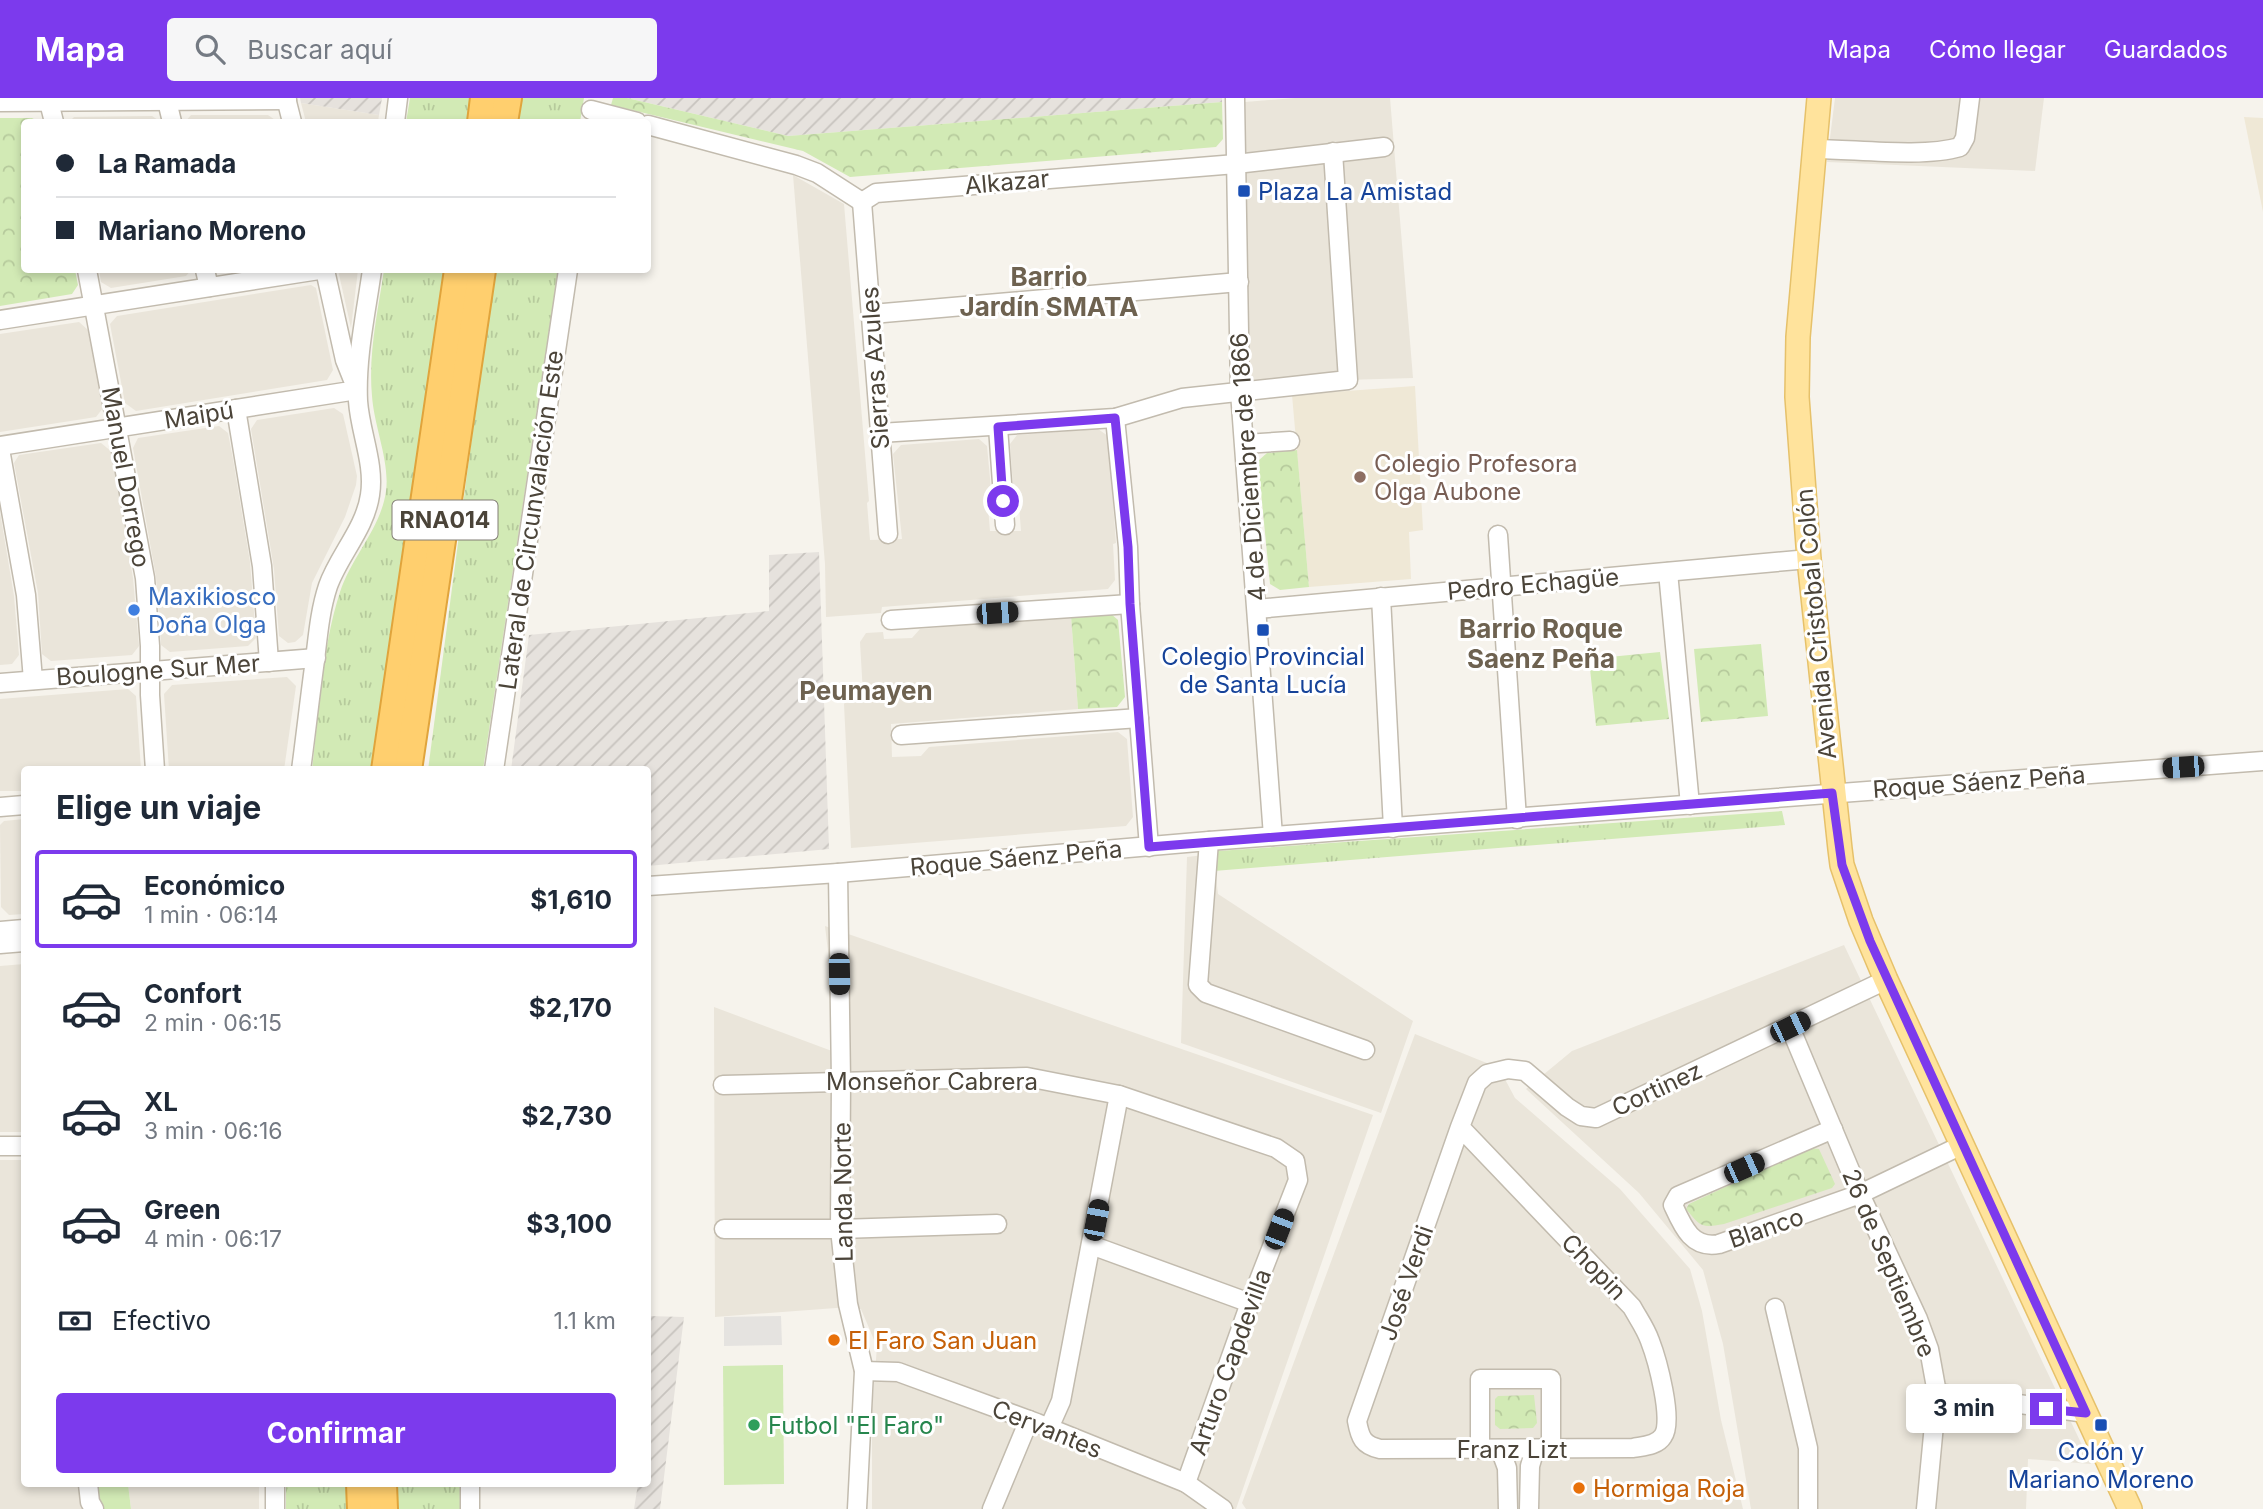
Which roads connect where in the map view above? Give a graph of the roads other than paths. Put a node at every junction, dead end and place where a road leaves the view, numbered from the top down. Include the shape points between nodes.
1 (398, 98) edge
2 (484, 98) edge
3 (508, 98) edge
4 (1235, 98) edge
5 (1819, 98) edge
6 (1970, 98) edge
7 (286, 99) edge
8 (167, 101) junction
9 (0, 102) edge
10 (49, 102) junction
11 (591, 110) edge
12 (53, 119) edge
13 (171, 119) edge
14 (291, 119) edge
15 (395, 119) edge
16 (481, 119) edge
17 (504, 119) edge
18 (626, 119) edge
19 (651, 126) edge
20 (1384, 147) dead end
21 (1814, 149) junction
22 (1333, 152) junction
23 (1236, 164) junction
24 (862, 202) junction
25 (88, 273) edge
26 (277, 273) edge
27 (326, 273) edge
28 (372, 273) edge
29 (458, 273) edge
30 (482, 273) edge
31 (568, 273) edge
32 (207, 278) edge
33 (1239, 282) junction
34 (94, 305) junction
35 (872, 314) junction
36 (0, 320) edge
37 (358, 390) junction
38 (1240, 391) junction
39 (236, 409) junction
40 (1115, 418) junction
41 (117, 427) junction
42 (998, 427) junction
43 (880, 433) junction
44 (1290, 441) dead end
45 (1245, 444) junction
46 (0, 447) edge
47 (1005, 525) dead end
48 (888, 534) dead end
49 (1498, 535) dead end
50 (1809, 559) junction
51 (1668, 572) junction
52 (1501, 586) junction
53 (1381, 597) junction
54 (1130, 604) junction
55 (1257, 609) junction
56 (891, 621) dead end
57 (428, 634) junction
58 (316, 658) junction
59 (269, 662) junction
60 (150, 671) junction
61 (33, 680) junction
62 (0, 682) edge
63 (1139, 718) junction
64 (901, 735) dead end
65 (2263, 761) edge
66 (155, 766) edge
67 (302, 766) edge
68 (386, 766) edge
69 (409, 766) edge
70 (420, 766) edge
71 (495, 766) edge
72 (1832, 793) junction
73 (21, 805) edge
74 (1690, 806) junction
75 (0, 807) edge
76 (1517, 818) junction
77 (1393, 828) junction
78 (1273, 836) junction
79 (1209, 841) junction
80 (1149, 847) junction
81 (838, 873) junction
82 (651, 886) edge
83 (21, 929) edge
84 (0, 931) edge
85 (21, 942) edge
86 (0, 944) edge
87 (1886, 980) junction
88 (1790, 1027) junction
89 (1365, 1050) dead end
90 (841, 1080) junction
91 (723, 1085) dead end
92 (1119, 1095) junction
93 (1460, 1127) junction
94 (1833, 1129) junction
95 (1962, 1145) junction
96 (0, 1146) edge
97 (21, 1146) edge
98 (1294, 1161) joint
99 (1860, 1195) junction
100 (997, 1224) dead end
101 (724, 1229) dead end
102 (840, 1229) junction
103 (1091, 1245) junction
104 (1250, 1303) junction
105 (1775, 1308) dead end
106 (863, 1371) junction
107 (1937, 1392) junction
108 (2086, 1413) junction
109 (1029, 1420) junction
110 (1049, 1428) junction
111 (1663, 1437) joint
112 (1362, 1439) joint
113 (1543, 1448) junction
114 (1480, 1449) junction
115 (1500, 1449) junction
116 (1186, 1483) junction
117 (88, 1487) edge
118 (275, 1487) edge
119 (360, 1487) edge
120 (383, 1487) edge
121 (470, 1487) edge
122 (94, 1509) edge
123 (275, 1509) edge
124 (361, 1509) edge
125 (384, 1509) edge
126 (470, 1509) edge
127 (857, 1509) edge
128 (992, 1509) edge
129 (1223, 1509) edge
130 (1508, 1509) edge
131 (1530, 1509) edge
132 (1808, 1509) edge
133 (1926, 1509) edge
134 (2130, 1509) edge

1 - 15 street
2 - 16 highway
3 - 17 highway
4 - 23 street, 4 de Diciembre de 1866
5 - 21 main road, Avenida Cristobal Colón
6 - 21 street via 1960,147 1924,152
7 - 8 street
7 - 14 street
8 - 10 street
8 - 13 street
9 - 10 street
10 - 12 street
11 - 18 street
19 - 24 street via 796,165
20 - 22 street, Alkazar
21 - 50 main road, Avenida Cristobal Colón via 1797,397
22 - 23 street, Alkazar
22 - 38 street via 1348,380
23 - 24 street, Alkazar via 876,193
23 - 33 street, 4 de Diciembre de 1866
24 - 35 street, Sierras Azules
25 - 34 street, Manuel Dorrego
26 - 32 street
27 - 37 street via 345,360
28 - 37 street
29 - 68 highway, RNA014
30 - 57 highway, RNA014
31 - 71 street, Lateral de Circunvalación Este
32 - 34 street
33 - 35 street
33 - 38 street, 4 de Diciembre de 1866
34 - 36 street
34 - 41 street, Manuel Dorrego
35 - 43 street, Sierras Azules
37 - 39 street, Maipú
37 - 58 street via 370,497 327,589
38 - 40 street via 1182,398
38 - 45 street, 4 de Diciembre de 1866
39 - 41 street, Maipú
39 - 59 street via 262,566
40 - 42 street
40 - 54 street
41 - 46 street, Maipú
41 - 60 street, Manuel Dorrego via 145,578
42 - 43 street
42 - 47 street
43 - 48 street, Sierras Azules
44 - 45 street
45 - 55 street, 4 de Diciembre de 1866
46 - 61 street via 26,594
49 - 52 street
50 - 51 street, Pedro Echagüe
50 - 72 main road, Avenida Cristobal Colón
51 - 52 street, Pedro Echagüe
51 - 74 street
52 - 53 street, Pedro Echagüe
52 - 76 street
53 - 55 street, Pedro Echagüe
53 - 77 street
54 - 56 street
54 - 63 street
55 - 78 street, 4 de Diciembre de 1866
57 - 69 highway, RNA014
57 - 70 highway
58 - 59 street, Boulogne Sur Mer
58 - 67 street
59 - 60 street, Boulogne Sur Mer
60 - 61 street, Boulogne Sur Mer
60 - 66 street, Manuel Dorrego
61 - 62 street, Boulogne Sur Mer
63 - 64 street
63 - 80 street
65 - 72 street, Roque Sáenz Peña
72 - 74 street, Roque Sáenz Peña
72 - 87 main road, Avenida Cristobal Colón via 1842,865
73 - 75 street
74 - 76 street, Roque Sáenz Peña
76 - 77 street, Roque Sáenz Peña
77 - 78 street, Roque Sáenz Peña
78 - 79 street, Roque Sáenz Peña
79 - 80 street, Roque Sáenz Peña
79 - 89 street via 1198,985 1206,993
80 - 81 street, Roque Sáenz Peña
81 - 82 street, Roque Sáenz Peña
81 - 90 street, Landa Norte
83 - 84 street
85 - 86 street
87 - 88 street, Cortinez
87 - 95 main road, Avenida Cristobal Colón
88 - 93 street, Cortinez via 1597,1118 1581,1116 1567,1107 1525,1071 1487,1074 1477,1083
88 - 94 street, 26 de Septiembre
90 - 91 street, Monseñor Cabrera
90 - 92 street, Monseñor Cabrera via 1027,1077
90 - 102 street, Landa Norte
92 - 98 street, Monseñor Cabrera via 1276,1148
92 - 103 street
93 - 111 street, Chopin via 1632,1307 1650,1339 1668,1414
93 - 112 street, José Verdi via 1357,1421
94 - 99 street, 26 de Septiembre
94 - 99 street, Blanco via 1678,1196 1672,1205 1695,1241 1706,1246
95 - 99 street, Blanco
95 - 108 main road, Avenida Cristobal Colón
96 - 97 street
98 - 104 street, Arturo Capdevilla via 1298,1180
99 - 107 street, 26 de Septiembre via 1919,1320 1930,1349
100 - 102 street
101 - 102 street
102 - 106 street, Landa Norte via 848,1304
103 - 104 street
103 - 110 street via 1061,1401
104 - 116 street, Arturo Capdevilla
105 - 132 street via 1808,1448
106 - 109 street, Cervantes via 898,1372
106 - 127 street, Landa Norte
107 - 108 street
107 - 133 street, 26 de Septiembre
108 - 134 main road, Avenida Cristobal Colón
109 - 110 street, Cervantes
109 - 128 street
110 - 116 street, Cervantes
111 - 113 street, Franz Lizt via 1633,1448
112 - 114 street, Franz Lizt via 1369,1447 1380,1449
113 - 114 street via 1550,1379 1480,1379
113 - 115 street, Franz Lizt
113 - 131 street via 1530,1466
114 - 115 street, Franz Lizt
115 - 130 street via 1507,1468
116 - 129 street, Cervantes
117 - 122 street
118 - 123 street
119 - 124 highway
120 - 125 highway
121 - 126 street

